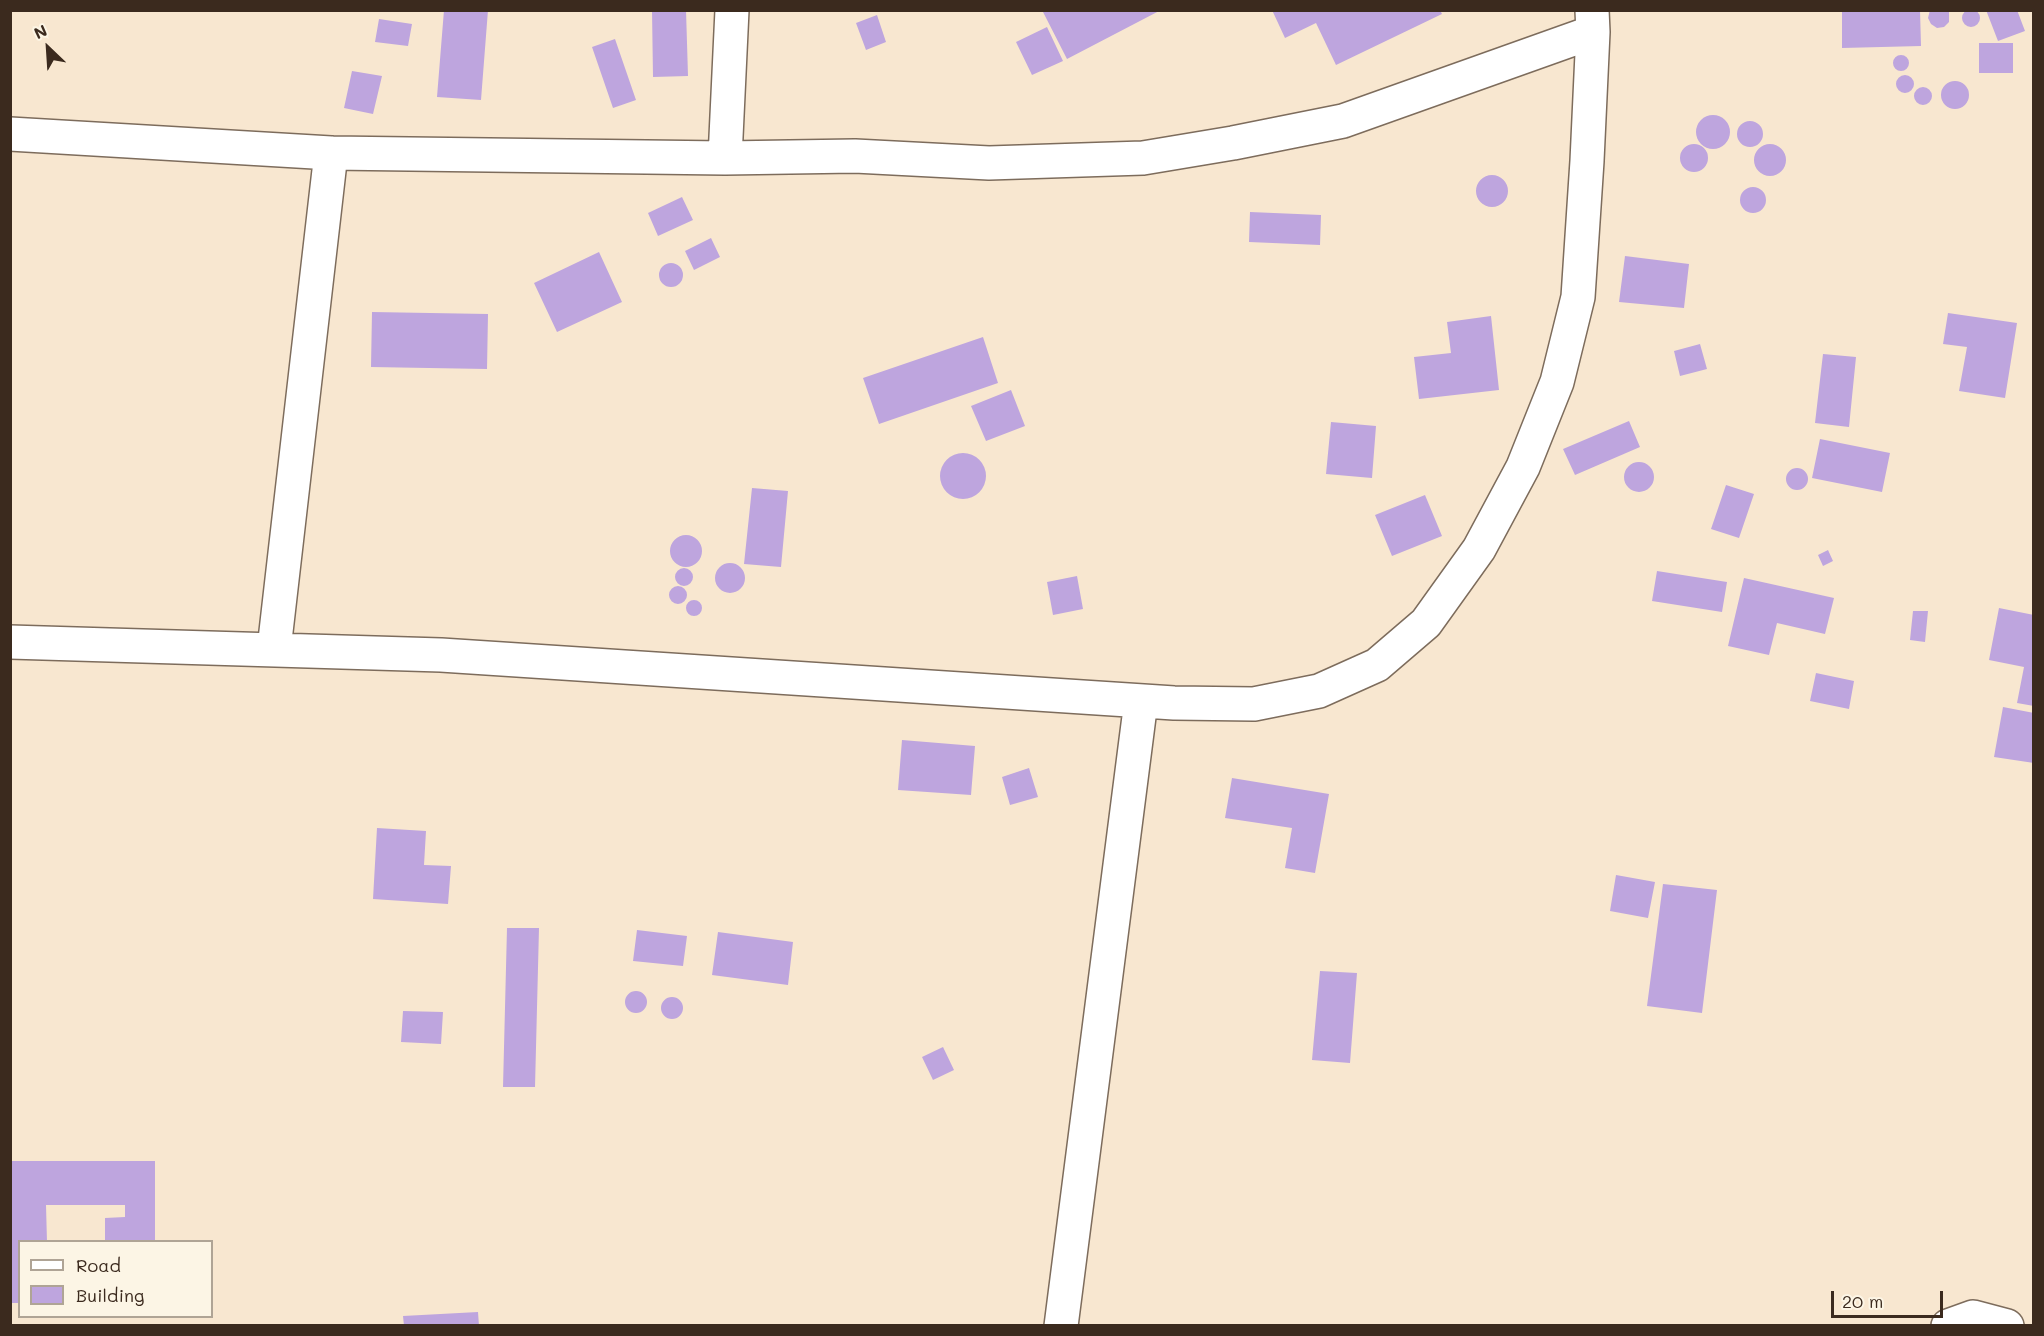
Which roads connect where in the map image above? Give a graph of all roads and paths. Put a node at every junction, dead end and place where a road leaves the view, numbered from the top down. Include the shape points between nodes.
1 (732, 10) edge
2 (1592, 21) edge
3 (10, 134) edge
4 (331, 153) junction
5 (725, 158) junction
6 (10, 642) edge
7 (274, 649) junction
8 (1141, 701) junction
9 (1061, 1326) edge
10 (1948, 1326) edge
11 (2007, 1326) edge

1 - 5 street
2 - 5 street via 1343,121 1143,158 989,163 855,156
2 - 8 street via 1578,297 1557,382 1523,467 1479,549 1426,623 1377,665 1319,691 1254,704
3 - 4 street
4 - 5 street
4 - 7 street
6 - 7 street
7 - 8 street via 441,655
8 - 9 street
10 - 11 street via 1973,1317

